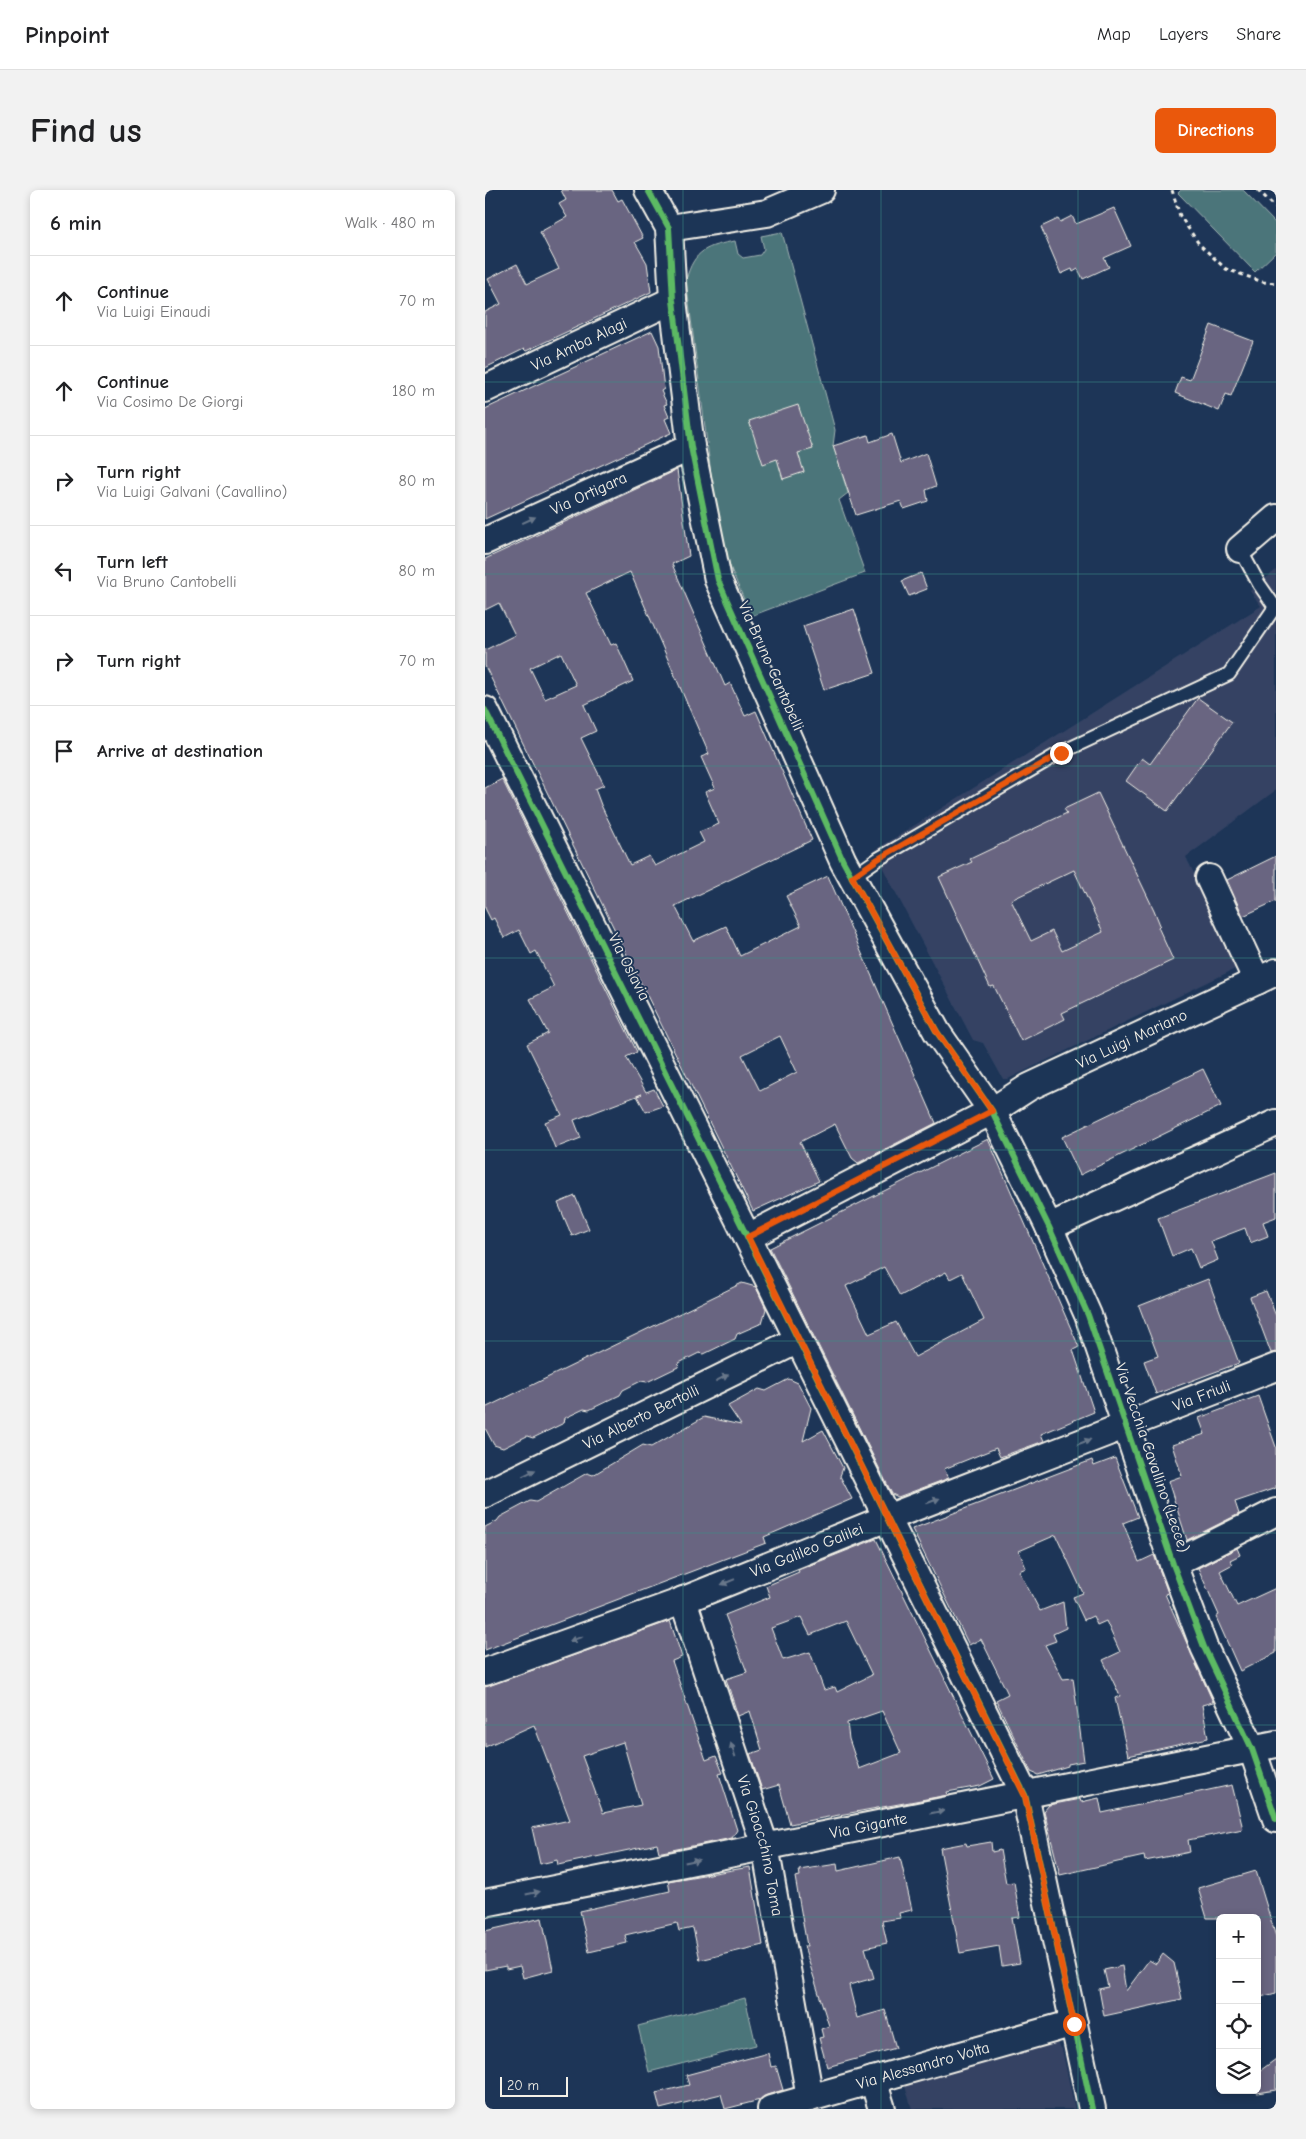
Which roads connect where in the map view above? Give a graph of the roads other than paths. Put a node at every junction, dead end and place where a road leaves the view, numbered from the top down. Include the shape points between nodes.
1 (649, 190) edge
2 (821, 190) edge
3 (669, 228) junction
4 (673, 300) junction
5 (485, 389) edge
6 (691, 447) junction
7 (1276, 518) edge
8 (485, 541) edge
9 (1240, 549) joint
10 (485, 710) edge
11 (852, 877) junction
12 (1209, 878) dead end
13 (1267, 976) edge
14 (992, 1111) junction
15 (1276, 1123) edge
16 (1049, 1227) junction
17 (748, 1237) junction
18 (798, 1340) junction
19 (1276, 1367) edge
20 (1126, 1426) junction
21 (485, 1494) edge
22 (1276, 1512) edge
23 (887, 1518) junction
24 (1173, 1564) junction
25 (683, 1600) junction
26 (485, 1672) edge
27 (1264, 1747) edge
28 (1025, 1796) junction
29 (1276, 1819) edge
30 (765, 1846) junction
31 (485, 1903) edge
32 (1074, 2024) junction
33 (873, 2080) junction
34 (825, 2100) edge
35 (771, 2109) edge
36 (882, 2109) edge
37 (1092, 2109) edge

1 - 3 street, Via Bruno Cantobelli
2 - 3 street via 767,213
3 - 4 street, Via Bruno Cantobelli
4 - 5 street, Via Amba Alagi
4 - 6 street, Via Bruno Cantobelli
8 -> 6 street, Via Ortigara
6 - 11 street, Via Bruno Cantobelli via 718,580
7 - 9 street
9 - 11 lane via 1275,607 1229,674 1061,753
10 - 17 street, Via Oslavia
11 - 14 street, Via Bruno Cantobelli via 937,1032
12 - 13 street
13 - 14 street, Via Luigi Mariano via 1029,1087
14 - 16 street, Via Vecchia Cavallino (Lecce)
14 - 17 street, Via Luigi Mariano
15 - 16 street
16 - 20 street, Via Vecchia Cavallino (Lecce) via 1088,1315
17 - 18 street, Via Oslavia
21 -> 18 street, Via Alberto Bertolli
18 - 23 street, Via Oslavia
19 - 20 street, Via Friuli
23 -> 20 street, Via Galileo Galilei
20 - 24 street, Via Vecchia Cavallino (Lecce)
22 - 24 street
23 -> 25 street, Via Galileo Galilei
23 - 28 street, Via Oslavia
24 - 27 street, Via Vecchia Cavallino (Lecce) via 1205,1647
25 -> 26 street, Via Galileo Galilei
30 -> 25 street, Via Gioacchino Toma
27 - 28 street, Via Gigante
27 - 29 street, Via Vecchia Cavallino (Lecce)
30 -> 28 street, Via Gigante
28 - 32 street, Via Oslavia
31 -> 30 street, Via Gigante
30 - 34 street, Via Gioacchino Toma
32 - 33 street, Via Alessandro Volta
32 - 37 street, Via Oslavia
33 - 34 street, Via Alessandro Volta
33 - 36 street
34 - 35 street, Via Alessandro Volta

